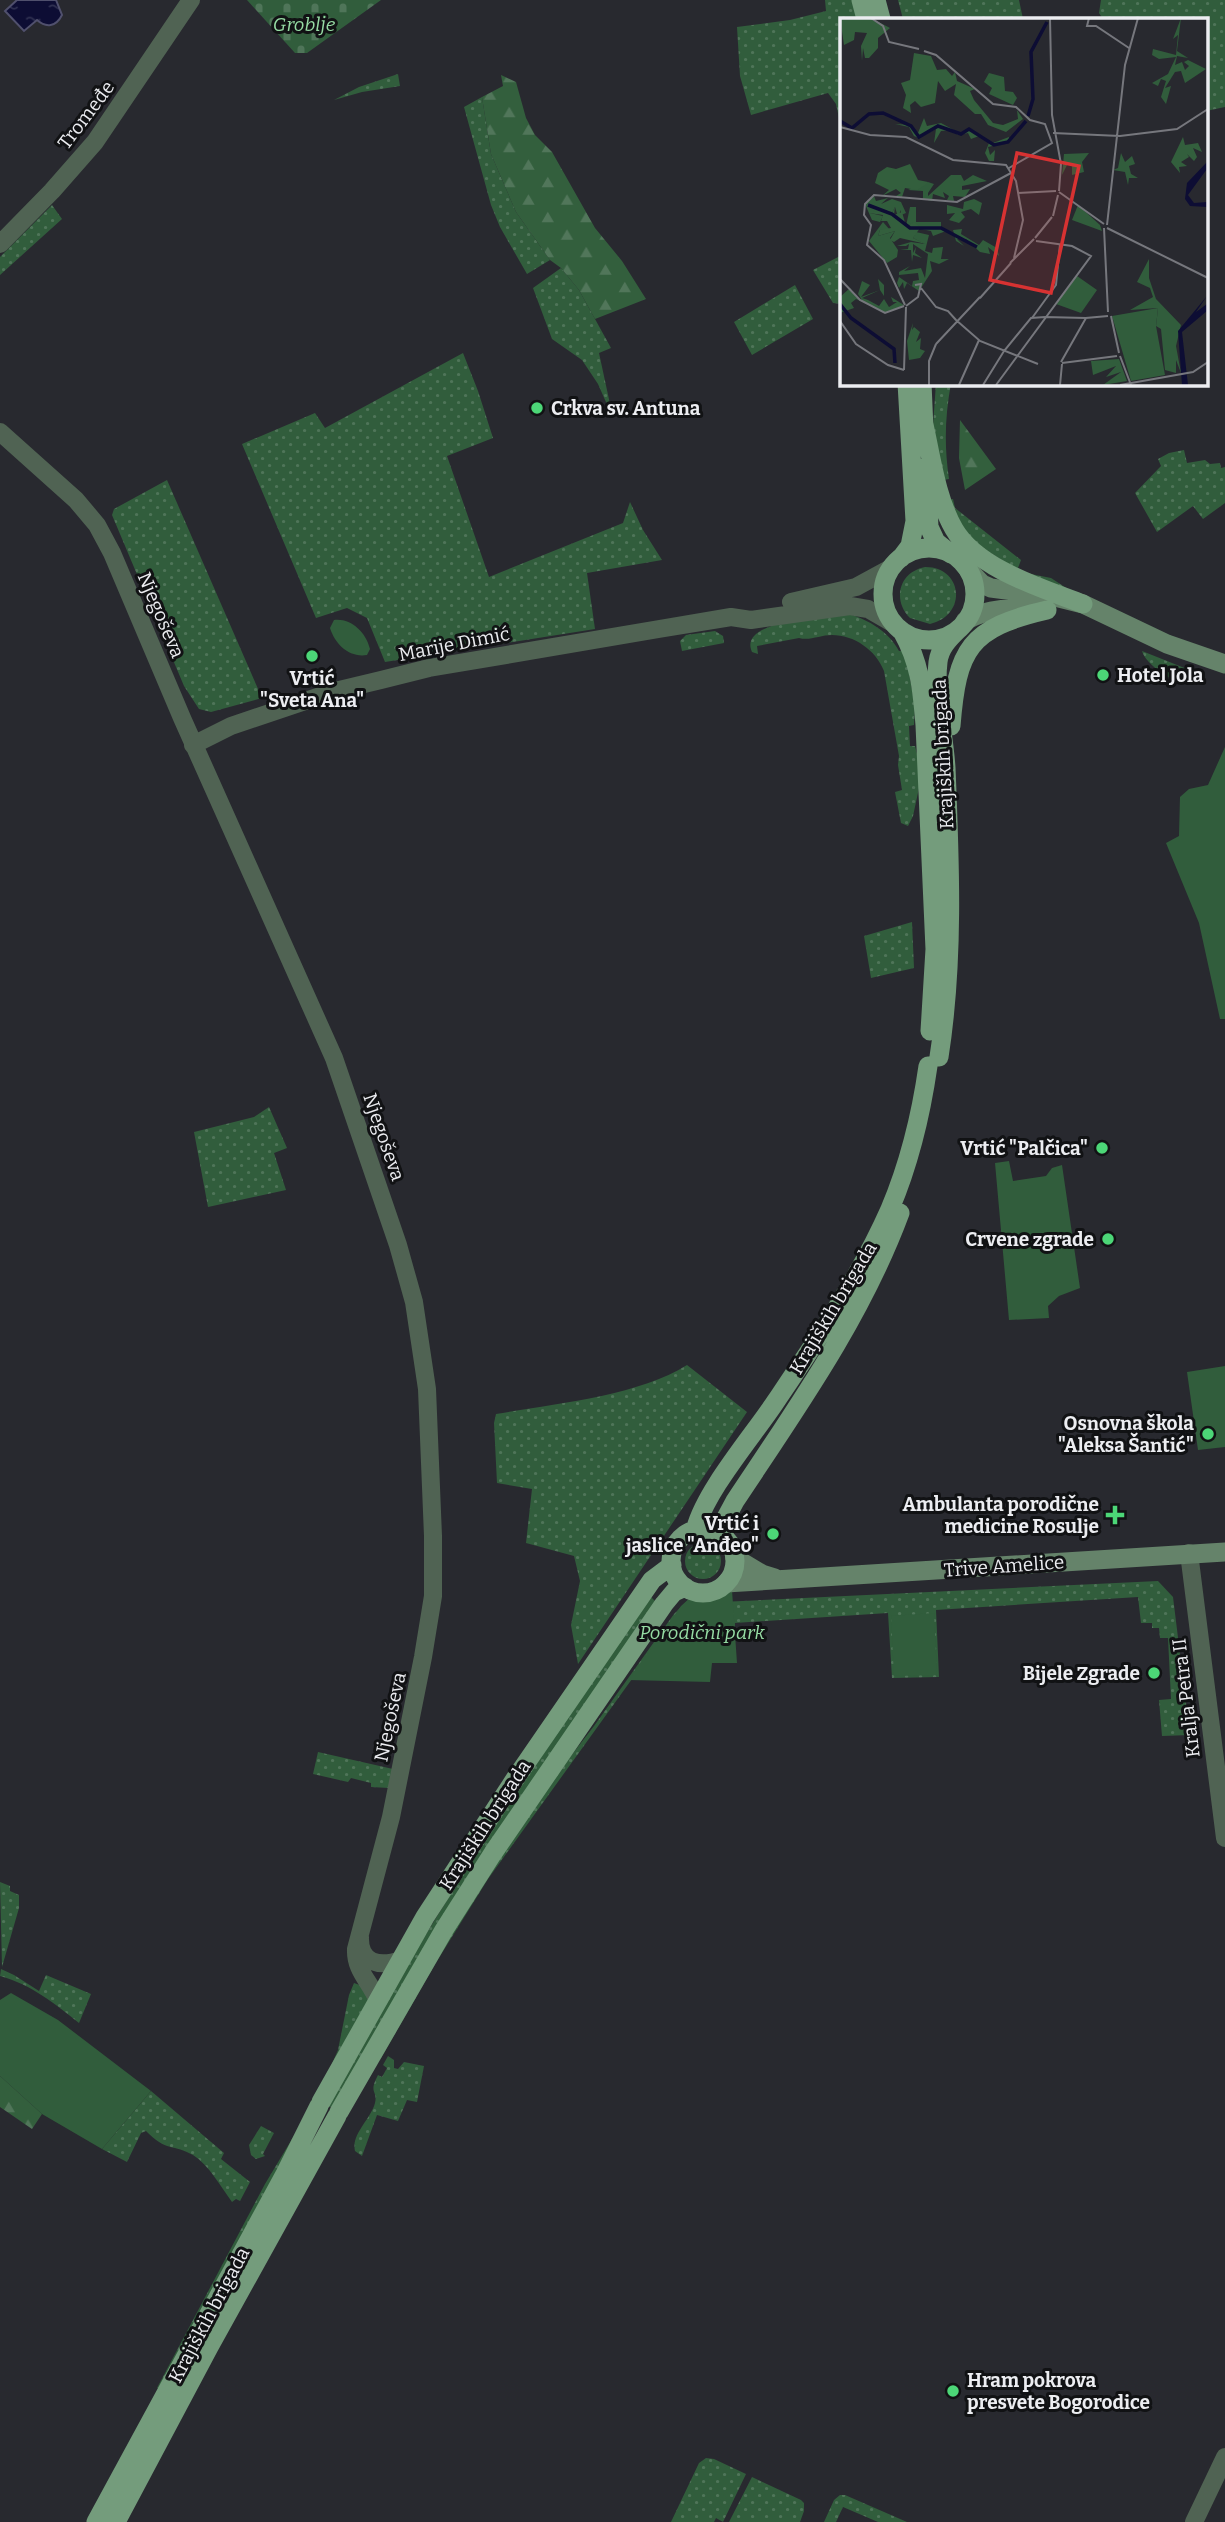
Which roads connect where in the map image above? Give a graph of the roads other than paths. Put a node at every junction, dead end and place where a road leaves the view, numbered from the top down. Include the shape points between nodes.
1 (191, 0) edge
2 (861, 0) edge
3 (876, 0) edge
4 (866, 18) edge
5 (881, 18) edge
6 (0, 244) edge
7 (907, 385) edge
8 (922, 385) edge
9 (923, 420) junction
10 (0, 432) edge
11 (951, 554) junction
12 (896, 563) junction
13 (967, 568) junction
14 (1083, 604) junction
15 (1047, 610) junction
16 (730, 617) junction
17 (963, 624) junction
18 (898, 627) junction
19 (1225, 664) edge
20 (1225, 673) edge
21 (181, 718) junction
22 (231, 726) junction
23 (193, 745) junction
24 (946, 765) junction
25 (933, 1061) junction
26 (695, 1531) junction
27 (721, 1535) junction
28 (1225, 1552) edge
29 (1189, 1553) junction
30 (735, 1558) junction
31 (672, 1565) junction
32 (783, 1580) junction
33 (726, 1583) junction
34 (685, 1587) junction
35 (1225, 1838) edge
36 (358, 1943) junction
37 (401, 1960) junction
38 (378, 2001) junction
39 (1225, 2457) edge
40 (96, 2522) edge
41 (116, 2522) edge
42 (1194, 2522) edge

1 - 6 street, Tromeđe via 95,142
2 - 4 main road
3 - 5 main road
7 - 12 main road via 915,521 910,545
8 - 9 main road
9 - 11 main road via 929,527 936,542
9 - 14 main road via 942,497 962,541 996,568
10 - 21 street, Njegoševa via 76,500 104,535
11 - 12 main road via 926,548 908,553
11 - 13 main road
12 - 16 street, Marije Dimić via 856,587
12 - 18 main road via 883,597
13 - 14 main road via 991,588
13 - 17 main road via 975,598
14 - 19 main road via 1167,644
15 - 17 main road via 995,610 976,614
15 - 20 main road via 1085,615 1152,649
15 - 24 main road via 996,626 968,652 953,691
16 - 18 street, Marije Dimić via 751,620 850,606 869,609
16 - 22 street, Marije Dimić via 429,668 335,691
17 - 18 main road via 938,639
17 - 24 main road, Krajiških brigada via 946,642 938,660
18 - 25 main road, Krajiških brigada via 916,659 923,691 934,949
21 - 22 street
21 - 23 street, Njegoševa
22 - 23 street, Marije Dimić
23 - 36 street, Njegoševa via 352,1106 398,1245 424,1362 433,1536 431,1608 391,1817
24 - 25 main road, Krajiških brigada via 949,978
25 - 26 main road, Krajiških brigada via 890,1209 857,1274 704,1506
25 - 27 main road, Krajiških brigada via 922,1150 889,1243 837,1343 725,1518
26 - 27 main road
26 - 31 main road, Krajiških brigada via 675,1548
27 - 30 main road
28 - 29 main road, Trive Amelice
29 - 32 main road, Trive Amelice
29 - 35 street, Kralja Petra II
30 - 32 main road, Trive Amelice
30 - 33 main road
31 - 34 main road
31 - 37 main road, Krajiških brigada via 652,1580 555,1720
32 - 33 main road, Trive Amelice
33 - 34 main road via 704,1593
34 - 41 main road, Krajiških brigada via 664,1604 444,1930 338,2114
36 - 37 street via 371,1962 380,1965
36 - 38 street via 357,1967
37 - 38 main road, Krajiških brigada
38 - 40 main road, Krajiških brigada
39 - 42 street

